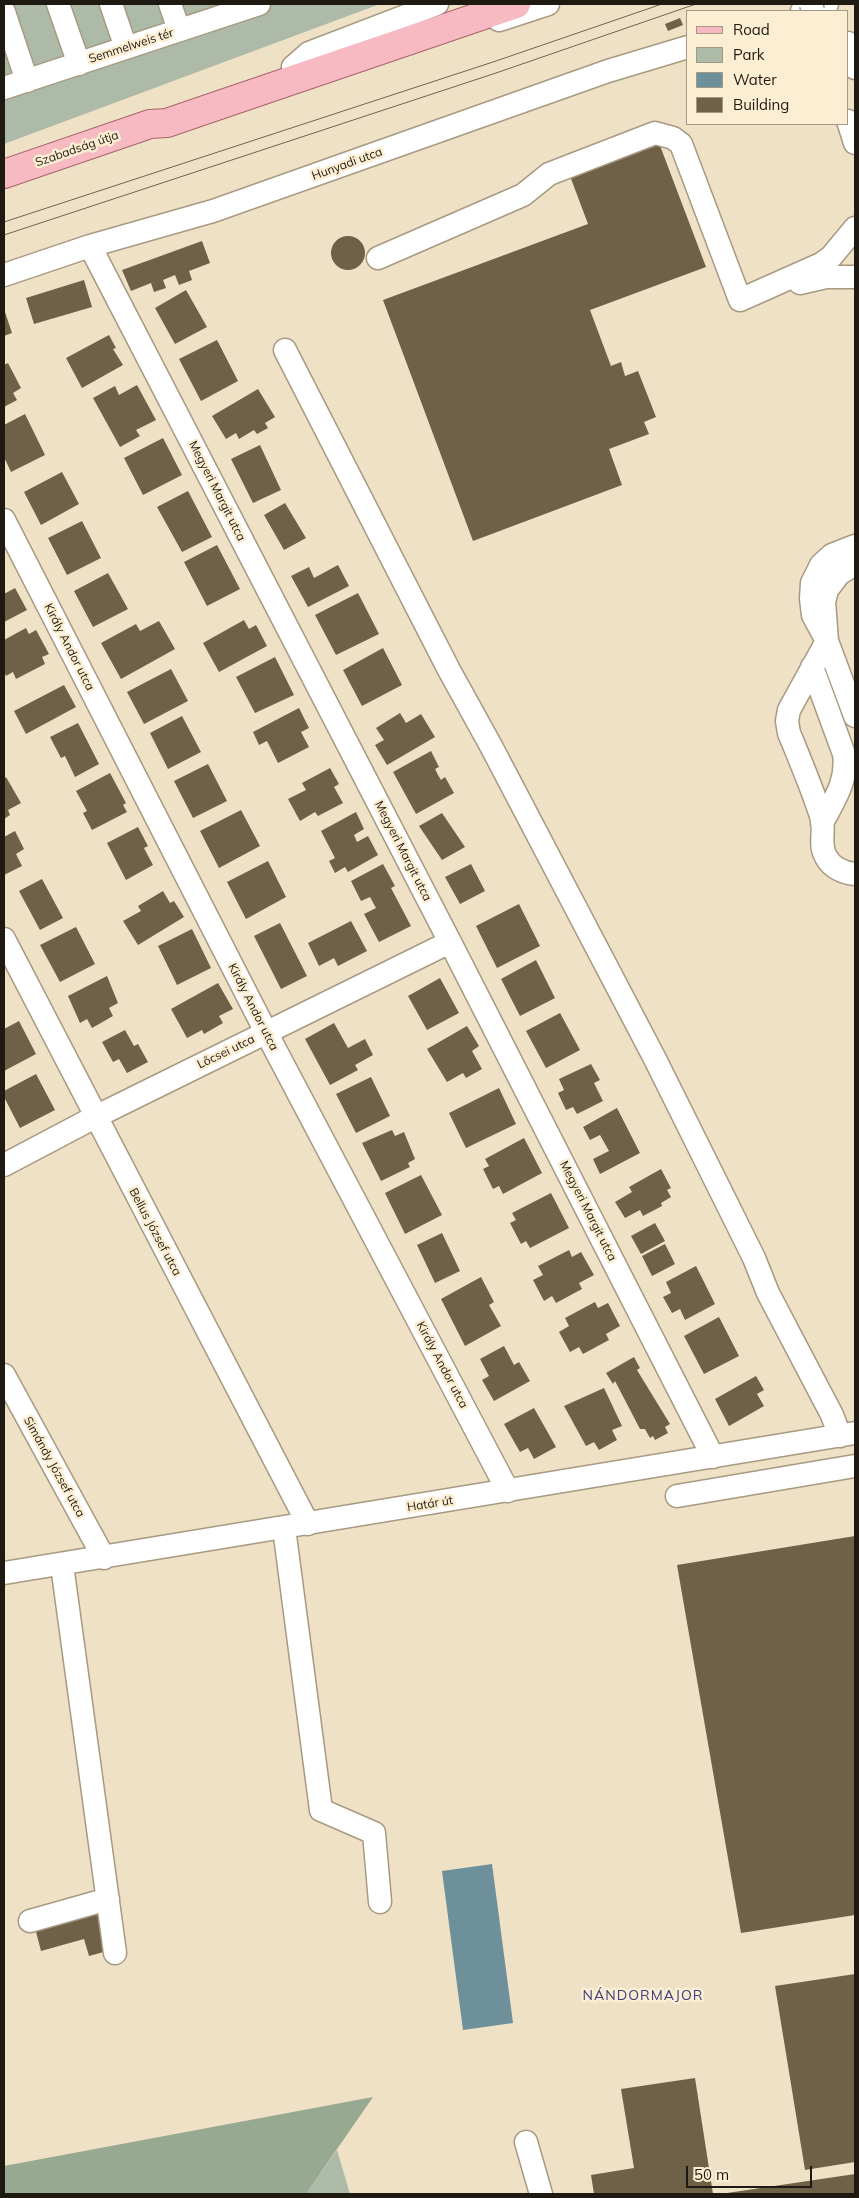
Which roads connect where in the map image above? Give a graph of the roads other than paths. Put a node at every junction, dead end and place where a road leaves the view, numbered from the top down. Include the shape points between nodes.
1 (58, 4) edge
2 (111, 4) edge
3 (170, 4) edge
4 (259, 4) edge
5 (437, 4) edge
6 (478, 4) edge
7 (516, 4) edge
8 (548, 4) edge
9 (827, 4) edge
10 (228, 8) edge
11 (806, 10) edge
12 (4, 12) edge
13 (179, 30) junction
14 (686, 47) edge
15 (849, 47) edge
16 (126, 48) junction
17 (79, 64) junction
18 (293, 67) junction
19 (855, 68) edge
20 (26, 81) junction
21 (4, 88) edge
22 (193, 114) junction
23 (150, 124) junction
24 (849, 124) edge
25 (855, 143) edge
26 (4, 174) edge
27 (855, 228) edge
28 (90, 246) junction
29 (378, 258) dead end
30 (4, 276) edge
31 (855, 277) edge
32 (765, 291) junction
33 (285, 350) dead end
34 (4, 520) edge
35 (855, 546) edge
36 (855, 564) edge
37 (827, 641) junction
38 (812, 667) junction
39 (855, 716) edge
40 (822, 823) junction
41 (855, 874) edge
42 (4, 939) edge
43 (450, 942) junction
44 (266, 1032) junction
45 (95, 1117) junction
46 (4, 1165) edge
47 (4, 1375) edge
48 (848, 1435) edge
49 (713, 1457) junction
50 (855, 1466) edge
51 (508, 1491) junction
52 (676, 1496) dead end
53 (308, 1524) junction
54 (284, 1528) junction
55 (104, 1558) junction
56 (62, 1565) junction
57 (4, 1573) edge
58 (108, 1899) junction
59 (380, 1902) dead end
60 (30, 1921) dead end
61 (115, 1953) dead end
62 (526, 2142) dead end
63 (541, 2194) edge

1 - 17 street
2 - 16 street
3 - 13 street
4 - 10 street, Semmelweis tér
5 - 18 street via 309,53
6 - 18 main road
7 - 22 main road
8 - 22 street via 214,114
9 - 11 street
10 - 13 street, Semmelweis tér
12 - 20 street
13 - 16 street, Semmelweis tér
14 - 28 street, Hunyadi utca via 599,74 213,211
15 - 19 street
16 - 17 street, Semmelweis tér
17 - 20 street, Semmelweis tér
18 - 23 main road via 162,111
20 - 21 street, Semmelweis tér
22 - 23 main road
23 - 26 main road, Szabadság útja
24 - 25 street
27 - 32 street via 832,257
28 - 30 street, Hunyadi utca
28 - 43 street, Megyeri Margit utca
29 - 32 street via 523,195 549,174 662,133 681,144 740,300
31 - 32 street via 826,277
33 - 48 street via 448,670 655,1059 751,1250 768,1293 832,1416
34 - 44 street, Király Andor utca
35 - 37 street via 827,559 814,577 812,608
36 - 37 street via 834,578 827,590 824,602
37 - 38 street
37 - 39 street
38 - 40 street via 844,754 846,769 844,780
38 - 40 street via 789,710 787,721
40 - 41 street via 822,845 827,858 840,870
42 - 45 street, Bellus József utca
43 - 44 street, Lőcsei utca
43 - 49 street, Megyeri Margit utca
44 - 45 street, Lőcsei utca
44 - 51 street, Király Andor utca
45 - 46 street, Lőcsei utca
45 - 53 street, Bellus József utca
47 - 55 street, Simándy József utca
48 - 49 street, Határ út
49 - 51 street, Határ út
50 - 52 street
51 - 53 street, Határ út
53 - 54 street, Határ út
54 - 55 street, Határ út
54 - 59 street via 321,1810 374,1833
55 - 56 street, Határ út
56 - 57 street, Határ út
56 - 58 street
58 - 60 street
58 - 61 street
62 - 63 street

